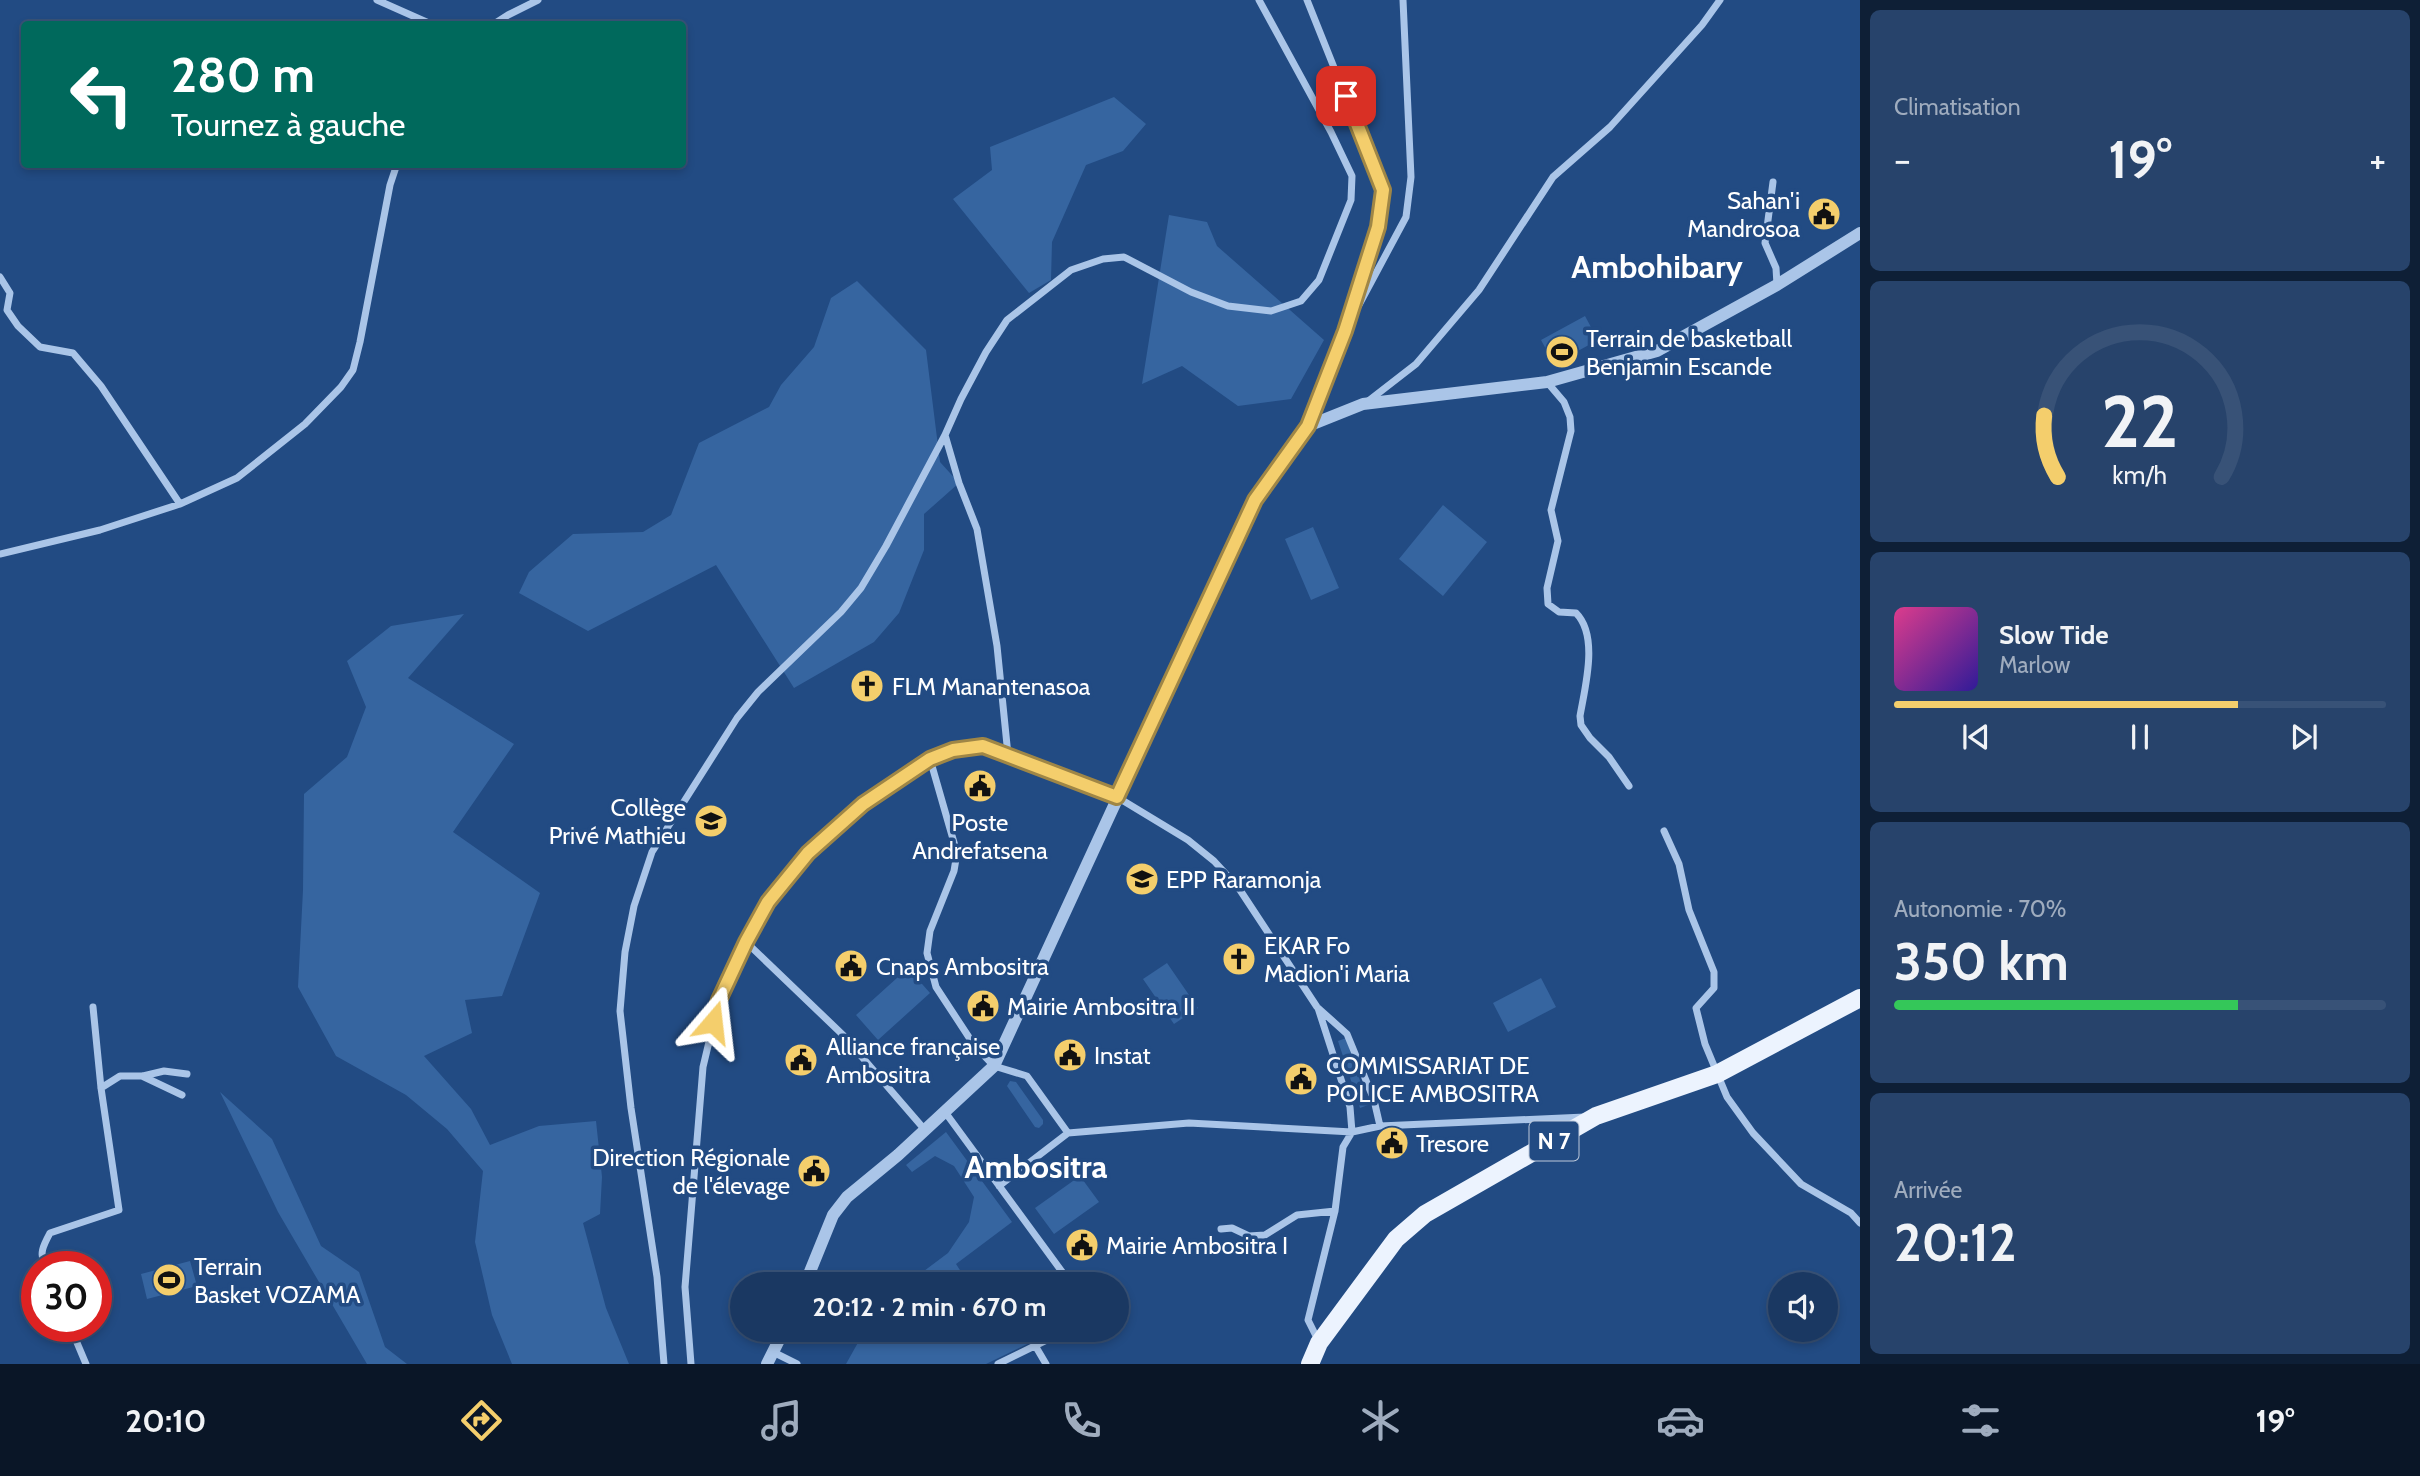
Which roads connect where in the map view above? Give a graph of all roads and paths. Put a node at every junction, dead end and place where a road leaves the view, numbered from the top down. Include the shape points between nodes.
1 (377, 0) edge
2 (538, 0) edge
3 (1259, 0) edge
4 (1307, 0) edge
5 (1403, 0) edge
6 (1720, 0) edge
7 (424, 21) edge
8 (499, 21) edge
9 (396, 168) edge
10 (1773, 182) dead end
11 (1860, 233) edge
12 (0, 277) edge
13 (1777, 285) junction
14 (1345, 331) junction
15 (1547, 382) junction
16 (1363, 404) junction
17 (1308, 426) junction
18 (945, 435) junction
19 (180, 504) junction
20 (0, 554) edge
21 (1009, 755) junction
22 (930, 759) junction
23 (1629, 786) dead end
24 (1117, 797) junction
25 (1664, 831) dead end
26 (746, 942) junction
27 (1860, 998) edge
28 (93, 1007) dead end
29 (1317, 1007) junction
30 (994, 1066) junction
31 (187, 1074) dead end
32 (1717, 1074) junction
33 (142, 1076) junction
34 (101, 1088) junction
35 (182, 1095) dead end
36 (945, 1112) junction
37 (1596, 1116) junction
38 (1380, 1126) junction
39 (925, 1130) junction
40 (1352, 1132) junction
41 (1068, 1133) junction
42 (999, 1185) junction
43 (1335, 1211) junction
44 (1860, 1223) edge
45 (1221, 1228) dead end
46 (42, 1251) edge
47 (810, 1272) edge
48 (1062, 1272) edge
49 (77, 1342) edge
50 (778, 1342) edge
51 (1045, 1342) edge
52 (1320, 1343) junction
53 (1036, 1347) junction
54 (770, 1358) edge
55 (86, 1364) edge
56 (664, 1364) edge
57 (691, 1364) edge
58 (797, 1364) edge
59 (998, 1364) edge
60 (1046, 1364) edge
61 (1310, 1364) edge

1 - 7 street
2 - 8 street
3 - 18 street via 1352,176 1351,200 1319,280 1301,301 1271,311 1228,306 1124,257 1103,258 1071,270 1007,320
4 - 14 street via 1383,190 1378,227
5 - 14 street via 1411,177 1406,217
6 - 16 street via 1610,127 1552,177 1479,290 1416,364
9 - 19 street via 353,370 305,424 237,478
10 - 13 street via 1765,243 1776,268
11 - 13 street
12 - 19 street via 10,293 7,310 18,326 40,347 73,353 101,386
13 - 15 street via 1657,351
14 - 17 street
15 - 16 street
15 - 23 street via 1564,402 1571,431 1551,510 1558,541 1548,604 1559,612 1576,613 1583,621 1589,653 1581,725
16 - 17 street
17 - 24 street via 1255,500
18 - 21 street via 977,529
18 - 56 street via 861,589 737,718 652,852 634,906 620,1011 657,1277
19 - 20 street via 100,530
21 - 22 street via 983,746
21 - 24 street
22 - 26 street via 863,804 808,853 768,902
22 - 30 street via 957,853 927,953 936,987 974,1045
24 - 29 street via 1214,861 1238,887
24 - 30 street
25 - 32 street via 1714,972 1714,988 1696,1008
26 - 39 street via 843,1035
26 - 57 street via 719,1000 703,1067 685,1287
27 - 32 main road, N 7
28 - 34 street
29 - 38 street via 1347,1034
29 - 40 street via 1350,1107
30 - 36 street
30 - 41 street via 1027,1076
31 - 33 street via 164,1071
32 - 37 main road, N 7
32 - 44 street via 1727,1097 1773,1156 1801,1184
33 - 34 street via 120,1076
33 - 35 street
34 - 46 street via 119,1210 50,1233
36 - 39 street
36 - 42 street
37 - 38 street
37 - 52 main road, N 7 via 1426,1214 1396,1240
38 - 40 street
39 - 47 street via 833,1215
40 - 41 street via 1189,1123
40 - 43 street via 1343,1147
41 - 42 street
42 - 48 street
43 - 45 street via 1297,1215 1265,1235 1249,1236
43 - 52 street via 1308,1320
49 - 55 street
50 - 54 street
51 - 53 street
52 - 61 main road, N 7
53 - 59 street
53 - 60 street
54 - 58 street

